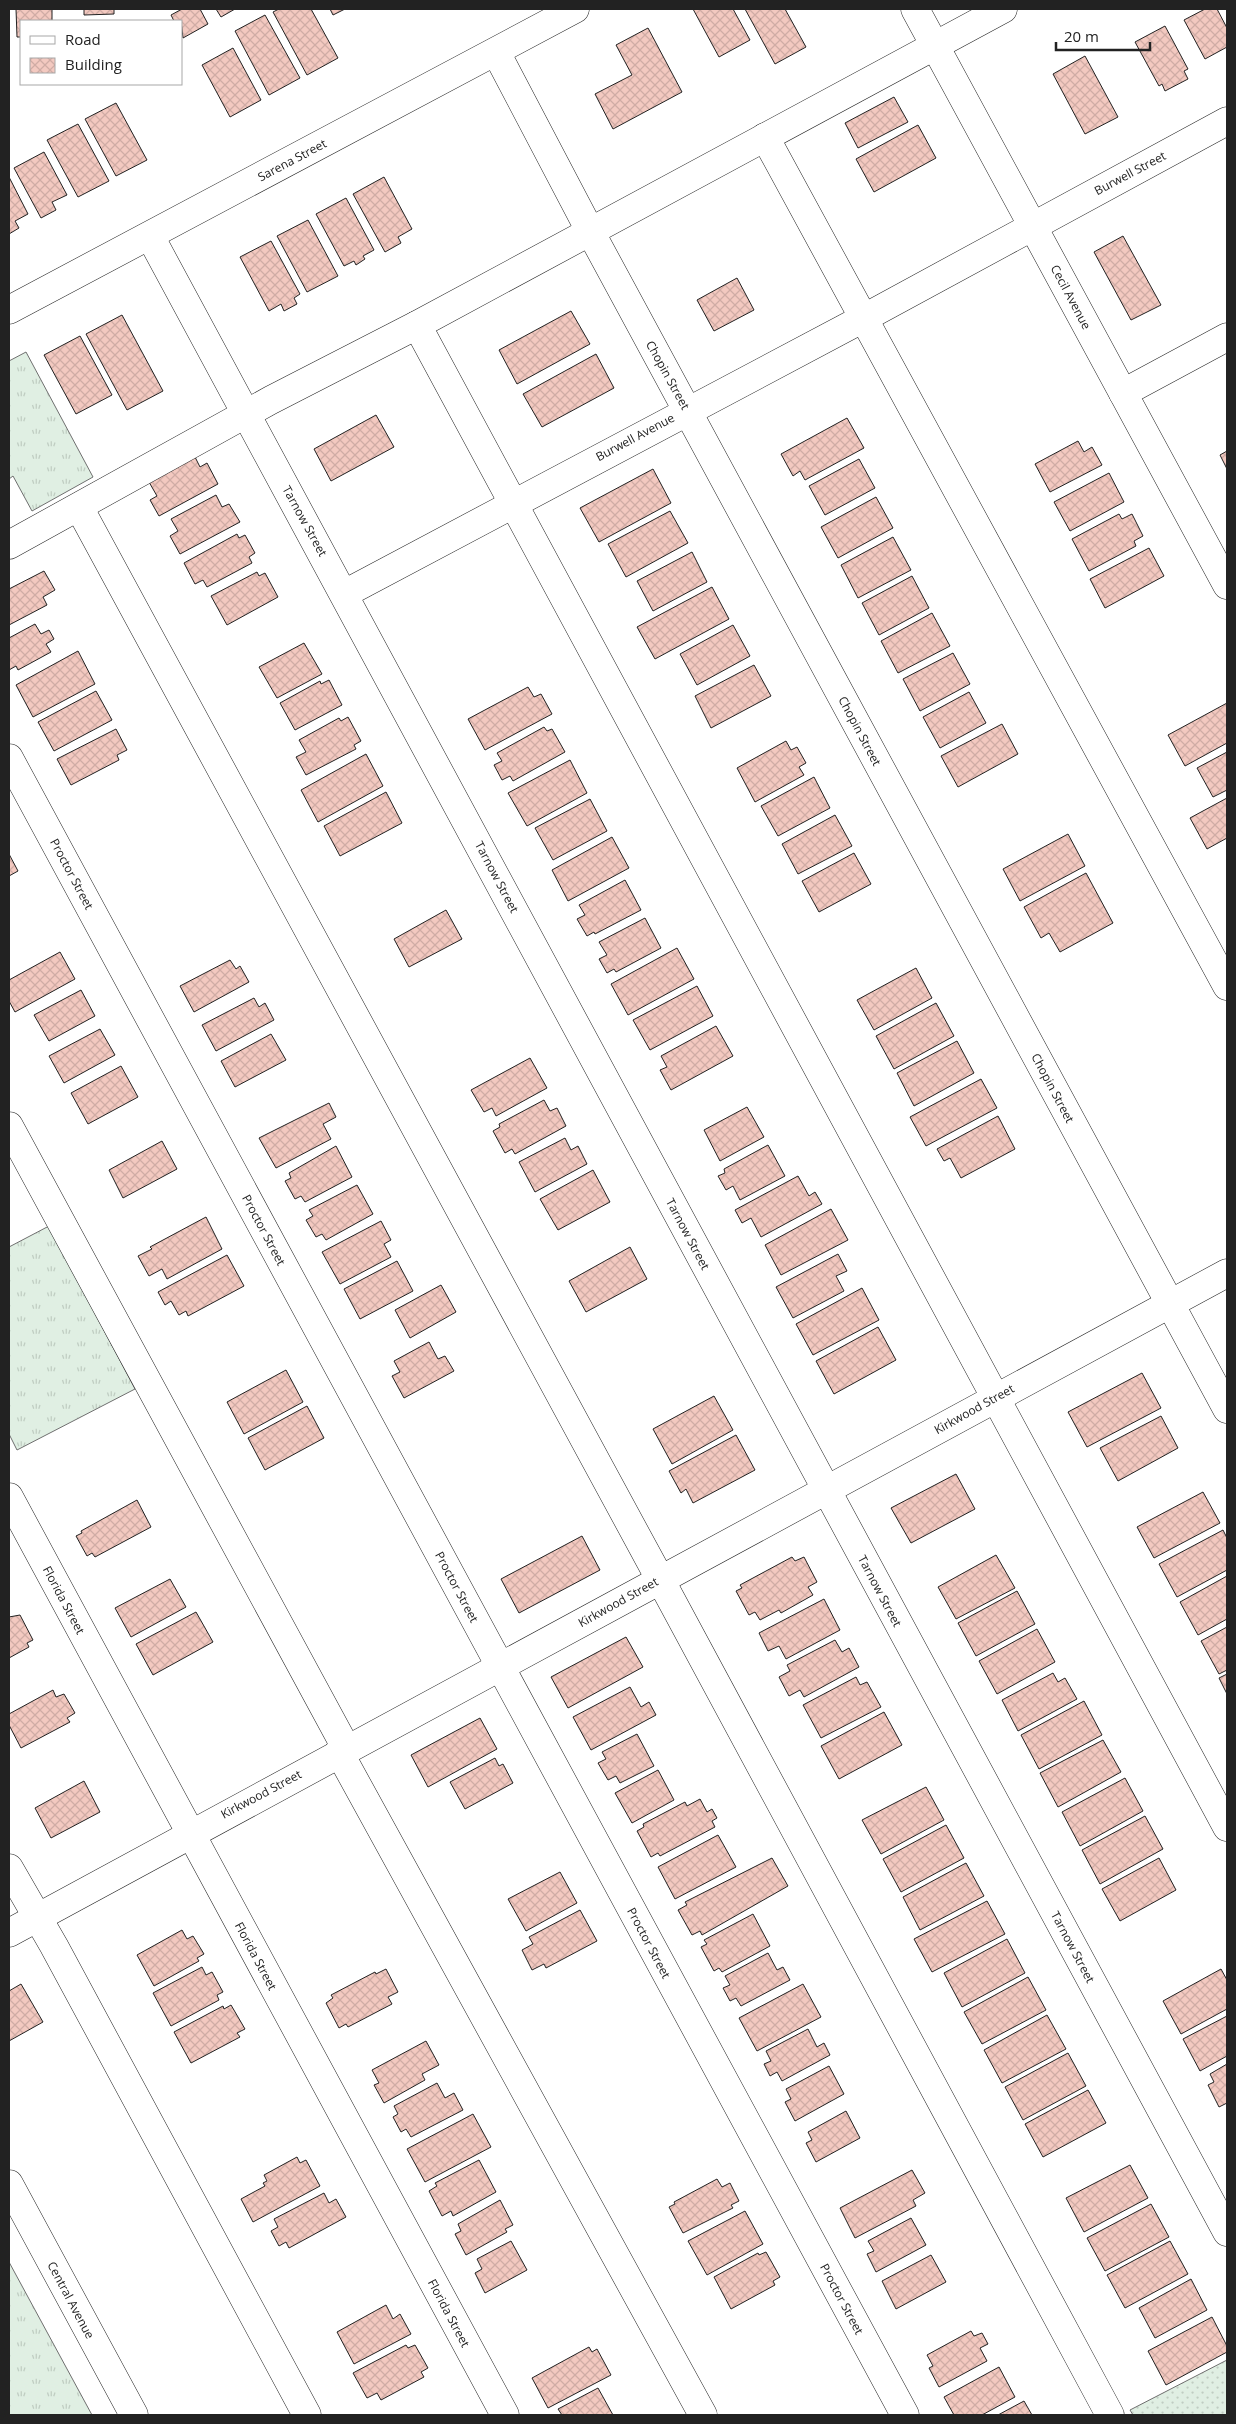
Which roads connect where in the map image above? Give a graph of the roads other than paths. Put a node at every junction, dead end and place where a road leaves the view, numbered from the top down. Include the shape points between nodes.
1 (575, 9) edge
2 (914, 9) edge
3 (1003, 9) edge
4 (934, 46) junction
5 (496, 52) junction
6 (1227, 121) edge
7 (765, 137) junction
8 (1033, 226) junction
9 (590, 231) junction
10 (150, 236) junction
11 (9, 310) edge
12 (864, 318) junction
13 (417, 325) junction
14 (1227, 337) edge
15 (1123, 392) junction
16 (687, 410) junction
17 (246, 413) junction
18 (513, 503) junction
19 (79, 507) junction
20 (9, 544) edge
21 (1227, 585) edge
22 (344, 594) junction
23 (9, 758) edge
24 (1227, 986) edge
25 (9, 1126) edge
26 (1227, 1273) edge
27 (1170, 1304) junction
28 (996, 1397) junction
29 (1227, 1409) edge
30 (826, 1490) junction
31 (9, 1497) edge
32 (660, 1579) junction
33 (500, 1666) junction
34 (343, 1750) junction
35 (1227, 1826) edge
36 (190, 1833) junction
37 (9, 1868) edge
38 (37, 1918) junction
39 (9, 1933) edge
40 (9, 2184) edge
41 (1227, 2232) edge
42 (134, 2415) edge
43 (307, 2415) edge
44 (505, 2415) edge
45 (703, 2415) edge
46 (904, 2415) edge
47 (1110, 2415) edge

1 - 5 street, Sarena Street
2 - 4 street, Cecil Avenue
3 - 4 street
4 - 7 street
4 - 8 street, Cecil Avenue
5 - 9 street, Chopin Street
5 - 10 street, Sarena Street
6 - 8 street, Burwell Street
7 - 9 street
7 - 12 street
8 - 12 street, Burwell Avenue
8 - 15 street, Cecil Avenue
9 - 13 street
9 - 16 street, Chopin Street
10 - 11 street, Sarena Street
10 - 17 street, Tarnow Street
12 - 16 street, Burwell Avenue
12 - 24 street
13 - 17 street
13 - 18 street
14 - 15 street
15 - 21 street, Cecil Avenue
16 - 18 street, Burwell Avenue
16 - 27 street, Chopin Street
17 - 19 street
17 - 22 street, Tarnow Street
18 - 22 street, Burwell Avenue
18 - 28 street
19 - 20 street
19 - 32 street
22 - 30 street, Tarnow Street
23 - 33 street, Proctor Street
25 - 34 street
26 - 27 street, Kirkwood Street
27 - 28 street, Kirkwood Street
27 - 29 street, Chopin Street
28 - 30 street, Kirkwood Street
28 - 35 street
30 - 32 street, Kirkwood Street
30 - 41 street, Tarnow Street
31 - 36 street, Florida Street
32 - 33 street, Kirkwood Street
32 - 47 street
33 - 34 street, Kirkwood Street
33 - 46 street, Proctor Street
34 - 36 street, Kirkwood Street
34 - 45 street
36 - 38 street, Kirkwood Street
36 - 44 street, Florida Street
37 - 38 street
38 - 39 street, Kirkwood Street
38 - 43 street
40 - 42 street, Central Avenue

